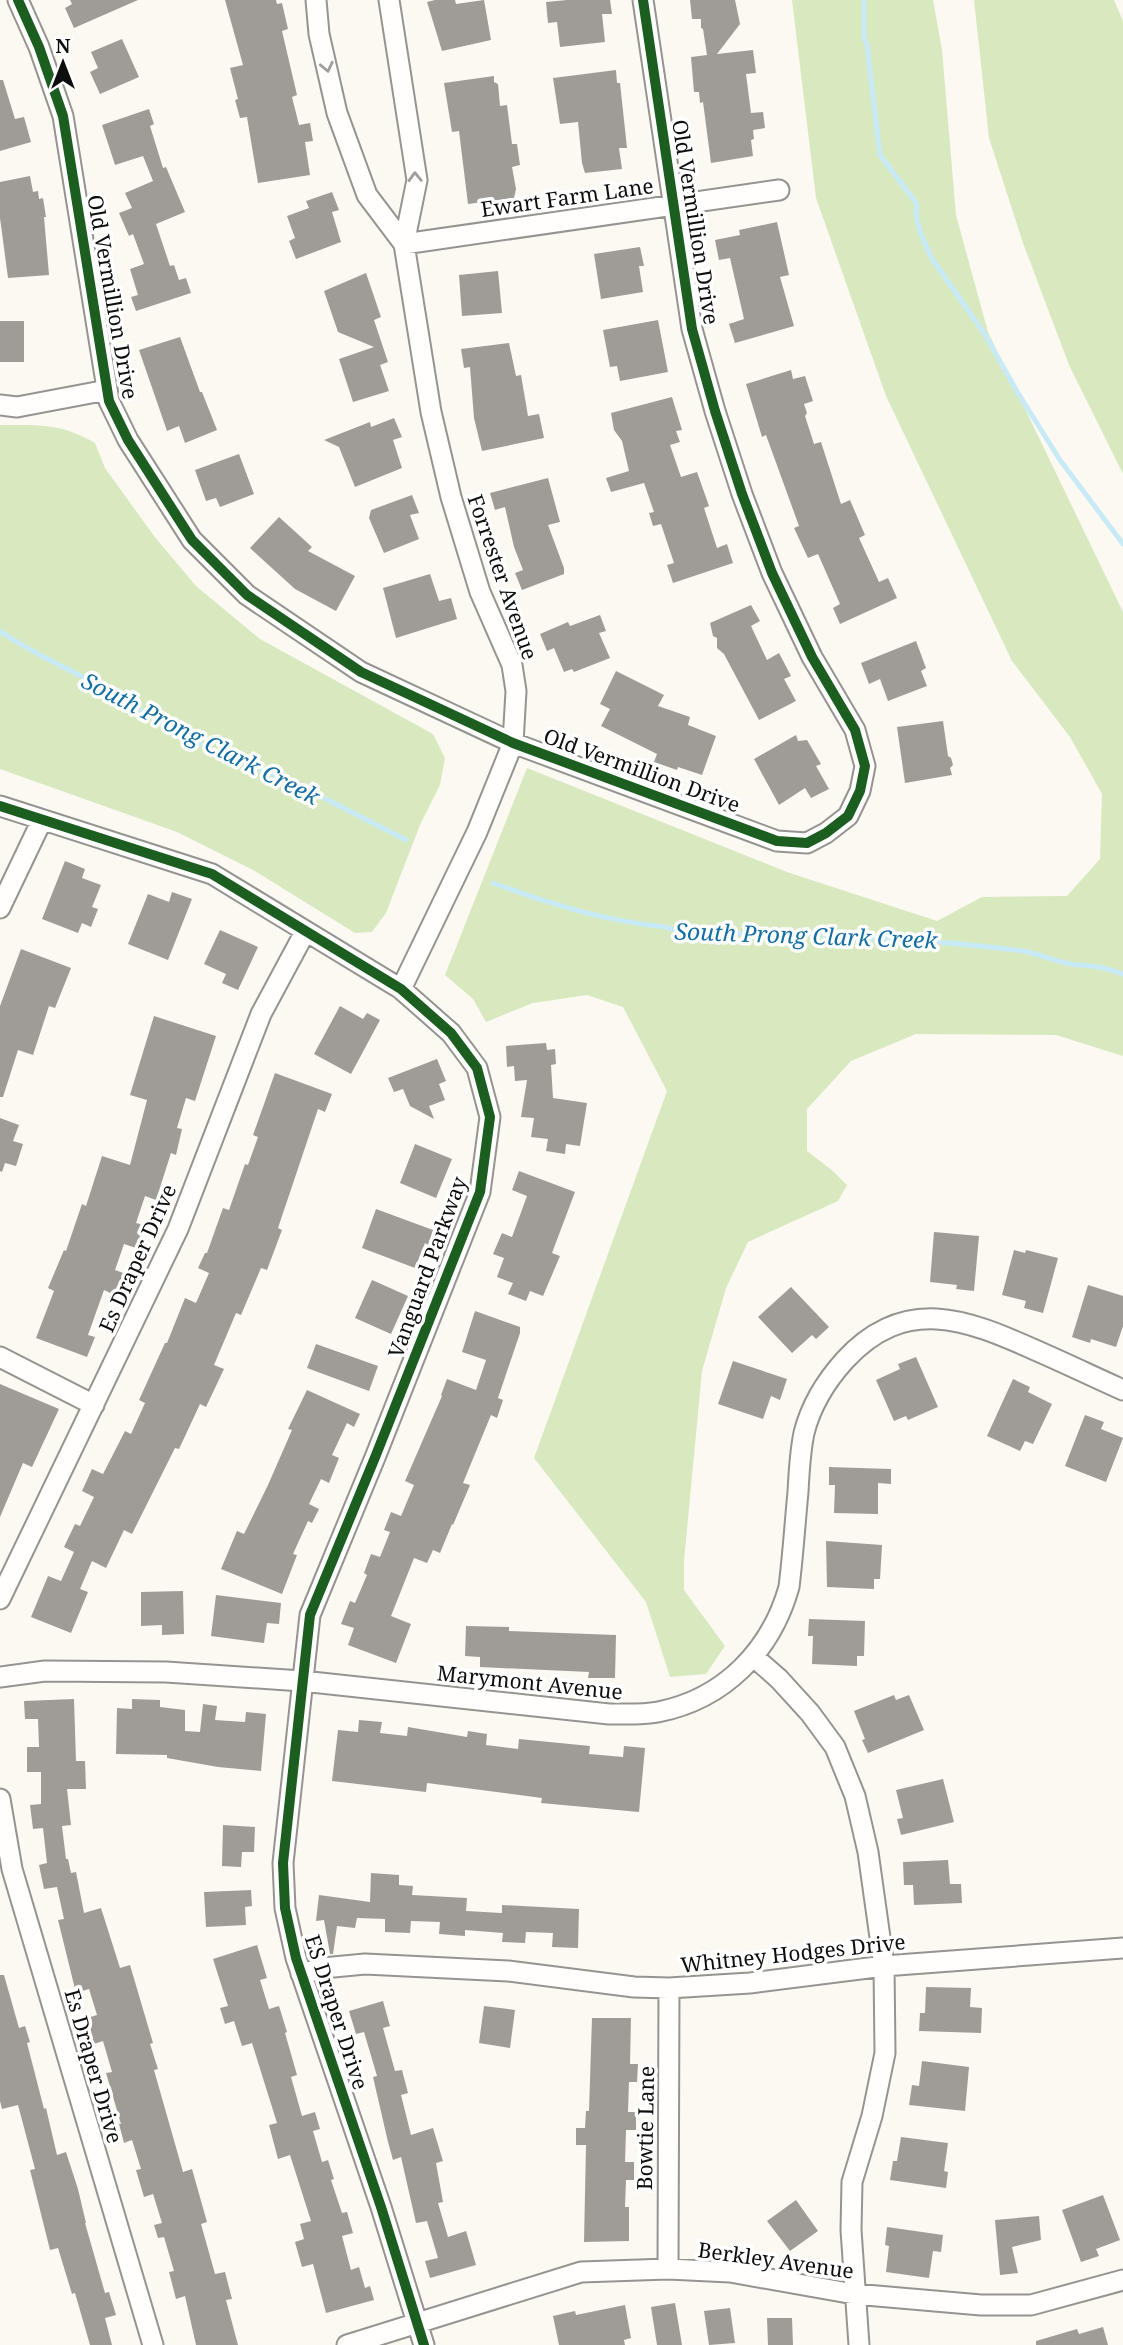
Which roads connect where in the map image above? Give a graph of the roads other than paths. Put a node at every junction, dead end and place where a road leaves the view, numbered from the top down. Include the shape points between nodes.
1 (18, 0) edge
2 (316, 0) edge
3 (389, 0) edge
4 (643, 0) edge
5 (779, 190) dead end
6 (674, 205) junction
7 (404, 243) junction
8 (107, 390) junction
9 (0, 405) edge
10 (513, 743) junction
11 (0, 806) edge
12 (42, 820) junction
13 (0, 908) edge
14 (305, 932) junction
15 (401, 989) junction
16 (0, 1357) edge
17 (1123, 1390) edge
18 (94, 1405) junction
19 (0, 1599) edge
20 (754, 1657) junction
21 (0, 1677) edge
22 (302, 1681) junction
23 (0, 1799) edge
24 (6, 1871) edge
25 (1123, 1948) edge
26 (884, 1966) junction
27 (301, 1974) junction
28 (669, 1987) junction
29 (668, 2269) junction
30 (1123, 2280) edge
31 (855, 2294) junction
32 (416, 2322) junction
33 (153, 2345) edge
34 (346, 2345) edge
35 (424, 2345) edge
36 (859, 2345) edge

1 - 8 street, Old Vermillion Drive via 63,116
2 -> 7 street, Forrester Avenue via 337,113 368,195
7 -> 3 street, Forrester Avenue via 417,180
4 - 6 street, Old Vermillion Drive
5 - 6 street, Ewart Farm Lane
6 - 7 street, Ewart Farm Lane
6 - 10 street, Old Vermillion Drive via 692,329 715,411 772,573 812,657 855,730 865,766 860,791 848,816 826,833 807,842 777,841
7 - 10 street, Forrester Avenue via 431,412 451,497 480,592 512,665 516,691
8 - 9 street, Old Vermillion Drive via 17,407
8 - 10 street, Old Vermillion Drive via 128,440 192,540 247,595 361,672
10 - 15 street, Forrester Avenue via 477,832
11 - 12 street, Vanguard Parkway
12 - 13 street
12 - 14 street, Vanguard Parkway via 212,874
14 - 15 street, Vanguard Parkway
14 - 18 street, Es Draper Drive via 261,1014 177,1229
15 - 22 street, Vanguard Parkway via 451,1033 477,1068 490,1117 480,1192 310,1615
16 - 18 street
17 - 20 street, Marymont Avenue via 968,1323 918,1321 873,1334 837,1369 811,1412 800,1458 789,1587 774,1626
18 - 19 street, Es Draper Drive
20 - 22 street, Marymont Avenue via 724,1683 686,1703 636,1714
20 - 26 street via 810,1713 835,1747 855,1796 868,1852
21 - 22 street, Marymont Avenue via 44,1671 166,1672
22 - 27 street, ES Draper Drive via 283,1863 285,1908
23 - 24 street, Es Draper Drive
24 - 33 street, Es Draper Drive
25 - 26 street, Whitney Hodges Drive
26 - 28 street, Whitney Hodges Drive via 750,1983
26 - 31 street via 885,2053 852,2182
27 - 28 street, Whitney Hodges Drive via 365,1964 508,1971
27 - 32 street, ES Draper Drive
28 - 29 street, Bowtie Lane
29 - 31 street, Berkley Avenue via 730,2272
29 - 32 street, Berkley Avenue via 581,2273
30 - 31 street, Berkley Avenue via 1031,2305
31 - 36 street
32 - 34 street, Berkley Avenue
32 - 35 street, ES Draper Drive

